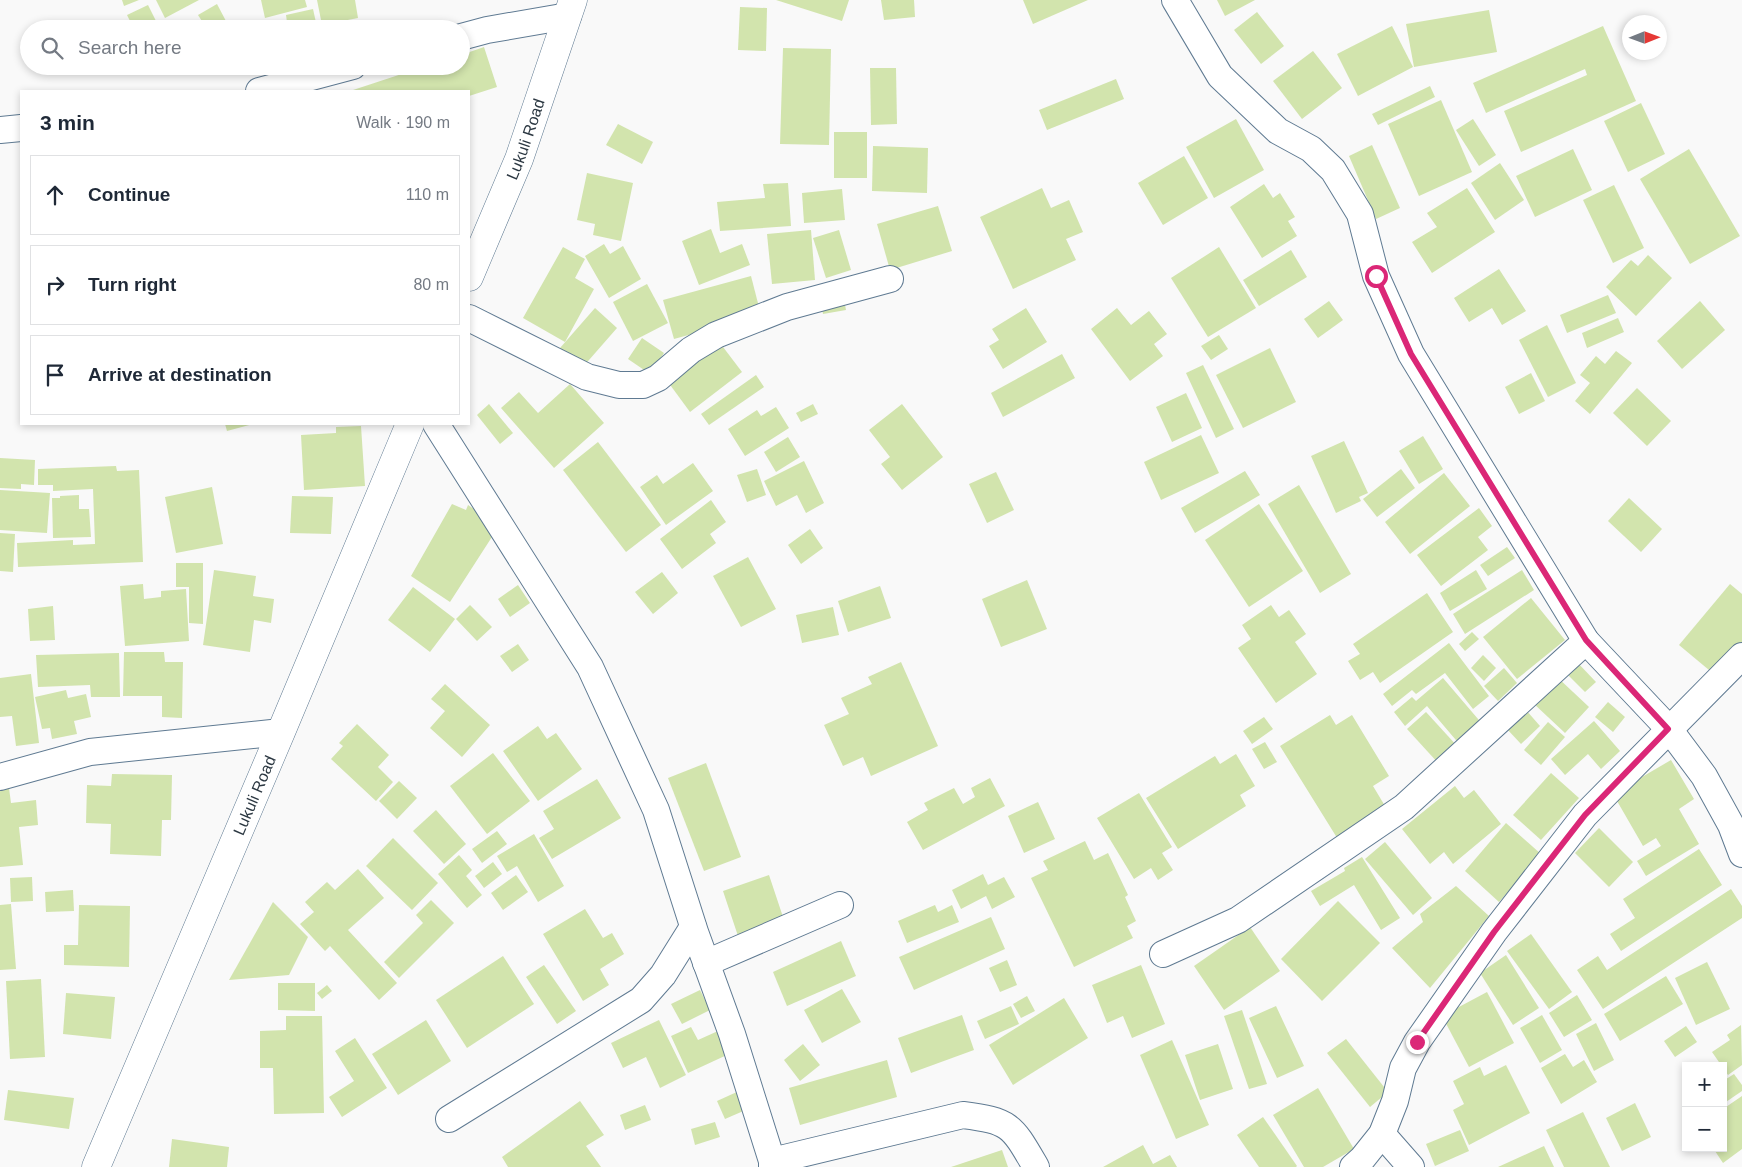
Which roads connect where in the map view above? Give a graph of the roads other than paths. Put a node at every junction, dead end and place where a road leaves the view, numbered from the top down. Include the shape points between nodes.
1 (1175, 0) edge
2 (570, 8) edge
3 (470, 35) edge
4 (319, 75) edge
5 (263, 90) edge
6 (20, 128) edge
7 (0, 130) edge
8 (470, 275) edge
9 (890, 279) dead end
10 (470, 318) edge
11 (410, 425) edge
12 (437, 425) edge
13 (1586, 640) junction
14 (1742, 656) edge
15 (1668, 729) junction
16 (281, 732) junction
17 (0, 777) edge
18 (1742, 854) edge
19 (840, 905) dead end
20 (693, 927) junction
21 (1163, 954) dead end
22 (706, 963) junction
23 (449, 1119) dead end
24 (1382, 1134) junction
25 (772, 1164) edge
26 (96, 1167) edge
27 (1036, 1167) edge
28 (1353, 1167) edge
29 (1411, 1167) edge

1 - 13 street via 1220,76 1278,131 1311,149 1333,170 1360,214 1376,276 1411,354
2 - 3 street
2 - 8 street, Lukuli Road via 519,159
4 - 5 street
6 - 7 street
9 - 10 street via 787,307 716,334 690,350 658,378 643,385 619,385 587,377
11 - 16 street, Lukuli Road
12 - 20 street via 590,667 656,810
13 - 15 street
13 - 21 street via 1404,806 1238,920
14 - 15 street
15 - 18 street via 1704,776
15 - 24 street via 1585,815 1494,932 1417,1042 1403,1068
16 - 17 street via 90,752
16 - 26 street, Lukuli Road
19 - 22 street
20 - 22 street
20 - 23 street via 663,975 642,1000
22 - 25 street via 732,1034
24 - 28 street
24 - 29 street
25 - 27 street via 962,1115 989,1118 1005,1124 1018,1136

